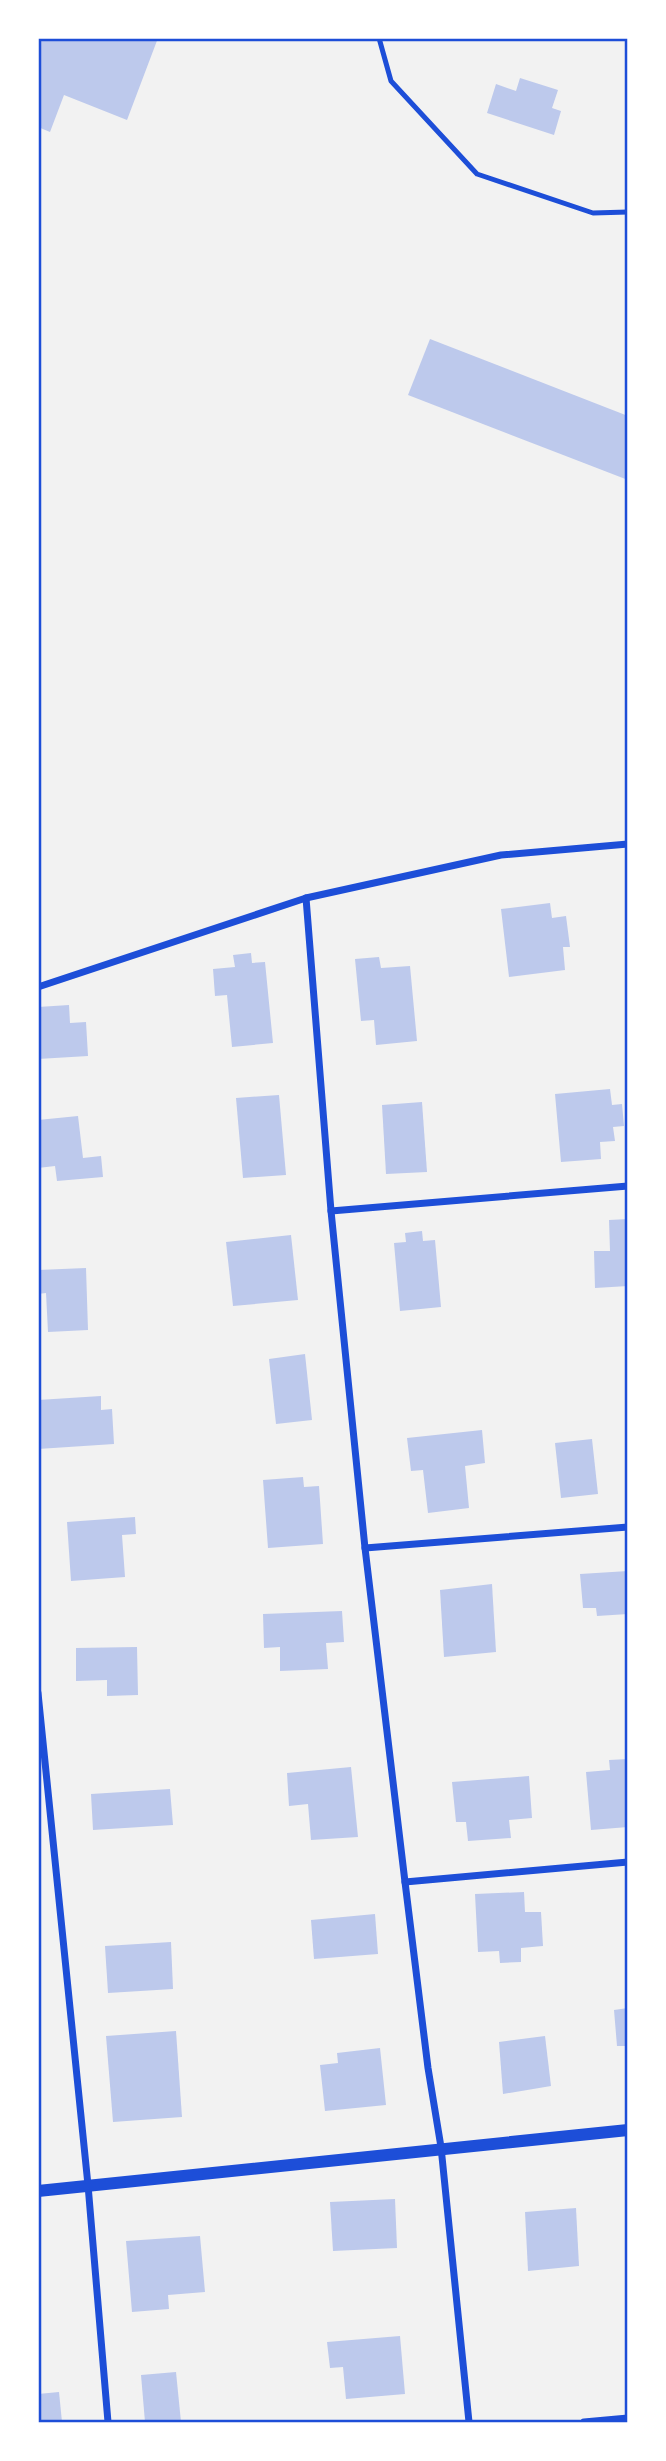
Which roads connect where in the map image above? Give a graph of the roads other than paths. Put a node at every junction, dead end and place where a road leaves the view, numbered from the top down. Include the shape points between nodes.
1 (379, 38) edge
2 (628, 212) edge
3 (628, 844) edge
4 (306, 898) junction
5 (38, 987) edge
6 (628, 1186) edge
7 (331, 1210) junction
8 (628, 1527) edge
9 (366, 1548) junction
10 (38, 1693) edge
11 (628, 1862) edge
12 (405, 1882) junction
13 (628, 2130) edge
14 (441, 2147) junction
15 (88, 2185) junction
16 (38, 2191) edge
17 (628, 2418) edge
18 (108, 2423) edge
19 (469, 2423) edge
20 (584, 2423) edge

1 - 2 lane via 391,81 477,174 593,213
3 - 4 street via 501,855
4 - 5 street
4 - 7 street
6 - 7 street
7 - 9 street
8 - 9 street
9 - 12 street
10 - 15 street
11 - 12 street
12 - 14 street
13 - 14 street
14 - 15 street
14 - 19 street
15 - 16 street
15 - 18 street
17 - 20 street

